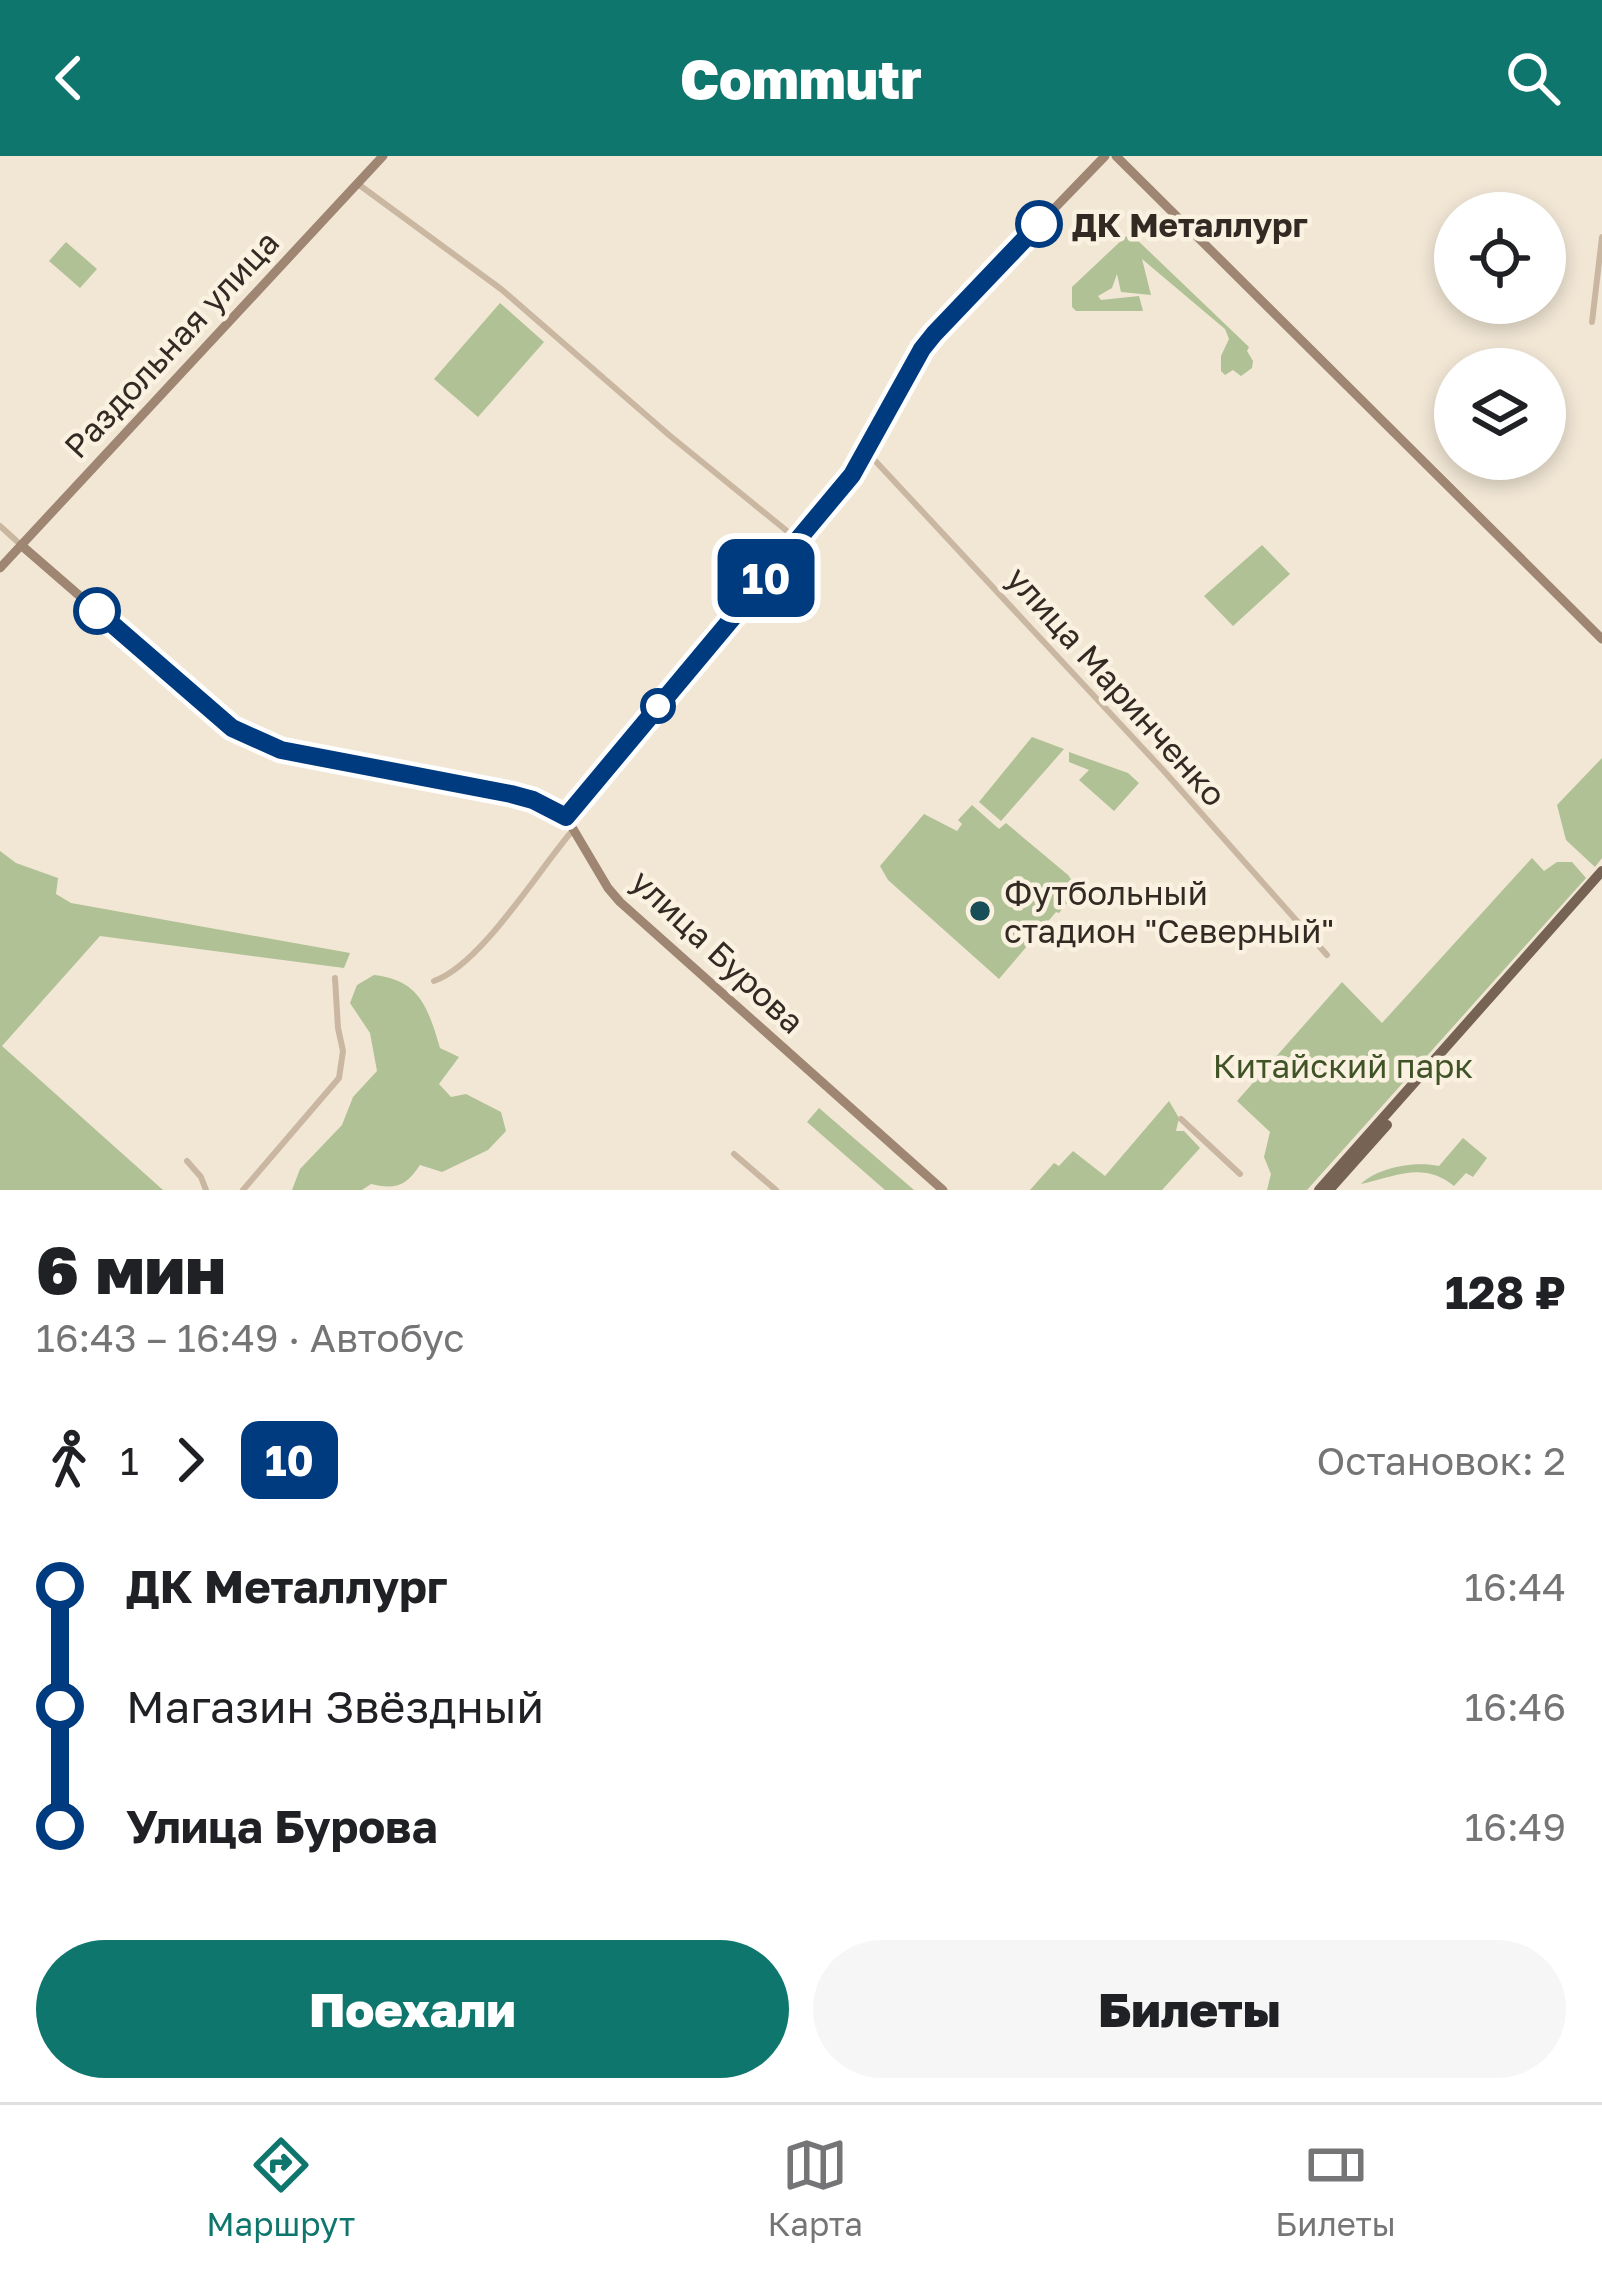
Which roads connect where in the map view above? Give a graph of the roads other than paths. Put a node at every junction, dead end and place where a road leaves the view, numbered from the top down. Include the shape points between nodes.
1 (382, 156) edge
2 (1105, 156) edge
3 (1116, 156) edge
4 (358, 183) junction
5 (1602, 237) edge
6 (1592, 322) dead end
7 (867, 452) junction
8 (0, 526) edge
9 (798, 540) junction
10 (21, 545) junction
11 (0, 568) edge
12 (1602, 639) edge
13 (566, 817) junction
14 (574, 830) junction
15 (1602, 871) edge
16 (1602, 881) edge
17 (1327, 955) dead end
18 (335, 978) dead end
19 (434, 981) dead end
20 (1181, 1119) dead end
21 (734, 1154) dead end
22 (187, 1161) dead end
23 (1240, 1174) dead end
24 (206, 1190) edge
25 (243, 1190) edge
26 (776, 1190) edge
27 (944, 1190) edge
28 (1319, 1190) edge
29 (1329, 1190) edge

1 - 4 main road, Раздольная улица
2 - 7 main road via 934,334
3 - 12 main road
4 - 9 street via 501,289
4 - 10 main road, Раздольная улица
5 - 6 street
7 - 9 main road
7 - 17 street, улица Маринченко
8 - 10 street
9 - 13 main road
10 - 11 main road, Раздольная улица
10 - 13 main road via 232,728 281,750 511,794
13 - 14 main road, улица Бурова
14 - 19 street via 457,970
14 - 27 main road, улица Бурова via 620,902
15 - 28 main road
16 - 29 main road
18 - 25 street via 339,1078
20 - 23 street
21 - 26 street
22 - 24 street

